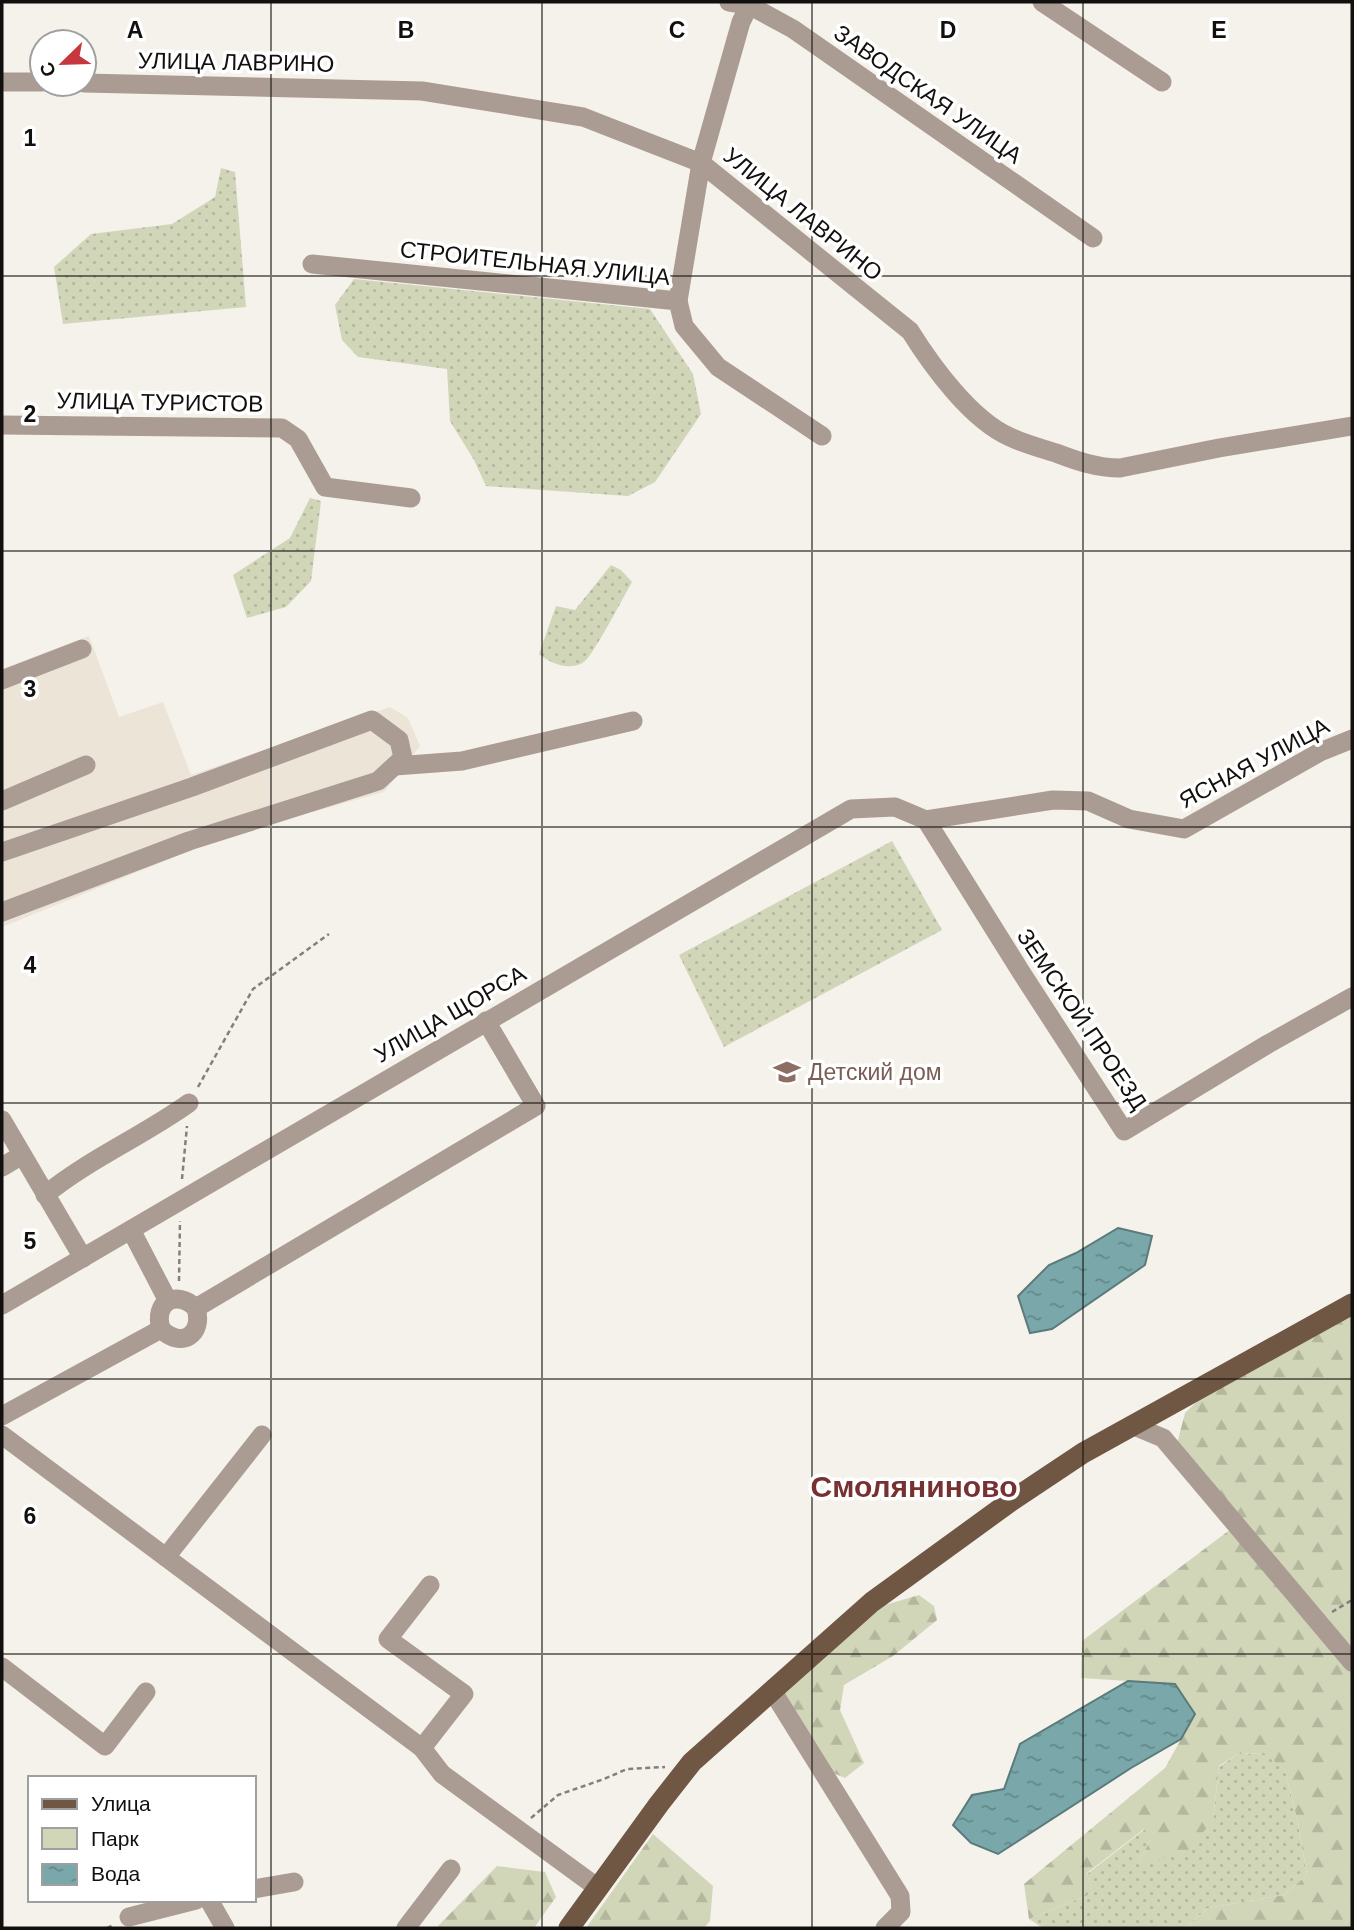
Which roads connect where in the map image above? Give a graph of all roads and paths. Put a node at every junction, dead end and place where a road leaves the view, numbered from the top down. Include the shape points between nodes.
1 (1042, 2) edge
2 (743, 3) edge
3 (2, 82) edge
4 (28, 82) edge
5 (1162, 82) dead end
6 (98, 83) edge
7 (701, 163) junction
8 (1093, 239) dead end
9 (312, 264) dead end
10 (678, 301) junction
11 (2, 425) edge
12 (1352, 426) edge
13 (822, 436) dead end
14 (411, 498) dead end
15 (82, 649) dead end
16 (2, 680) edge
17 (633, 721) dead end
18 (1352, 739) edge
19 (86, 765) dead end
20 (395, 766) junction
21 (2, 801) edge
22 (929, 820) junction
23 (2, 852) edge
24 (2, 912) edge
25 (329, 934) dead end
26 (1352, 997) edge
27 (486, 1021) junction
28 (189, 1103) junction
29 (2, 1120) edge
30 (22, 1155) junction
31 (2, 1167) edge
32 (46, 1195) junction
33 (180, 1201) junction
34 (131, 1230) junction
35 (83, 1258) junction
36 (173, 1300) junction
37 (1352, 1304) edge
38 (2, 1305) edge
39 (196, 1308) junction
40 (161, 1329) junction
41 (2, 1416) edge
42 (1134, 1426) junction
43 (2, 1435) edge
44 (261, 1435) dead end
45 (166, 1557) junction
46 (430, 1586) dead end
47 (1352, 1600) edge
48 (1317, 1621) junction
49 (1352, 1662) edge
50 (2, 1667) edge
51 (146, 1692) dead end
52 (773, 1692) junction
53 (422, 1748) junction
54 (692, 1762) junction
55 (515, 1828) junction
56 (451, 1868) dead end
57 (293, 1882) dead end
58 (598, 1888) junction
59 (256, 1889) edge
60 (187, 1902) edge
61 (210, 1902) edge
62 (129, 1917) dead end
63 (225, 1928) edge
64 (405, 1928) edge
65 (569, 1928) edge
66 (885, 1928) edge

1 - 5 street
2 - 7 street
2 - 8 street, ЗАВОДСКАЯ УЛИЦА via 793,29
3 - 4 street
6 - 7 street, УЛИЦА ЛАВРИНО via 422,91 583,117
7 - 10 street
7 - 12 street, УЛИЦА ЛАВРИНО via 910,331 941,376 1008,437 1084,463 1119,468
9 - 10 street, СТРОИТЕЛЬНАЯ УЛИЦА
10 - 13 street, СТРОИТЕЛЬНАЯ УЛИЦА via 684,326 718,367
11 - 14 street, УЛИЦА ТУРИСТОВ via 282,428 298,439 325,487
15 - 16 street
17 - 20 street via 462,761
18 - 22 street, ЯСНАЯ УЛИЦА via 1320,752 1184,829 1129,819 1088,800 1054,800
19 - 21 street
20 - 23 street via 403,758 399,740 372,720
20 - 24 street via 379,781 189,841
22 - 26 street, ЗЕМСКОЙ ПРОЕЗД via 1124,1131
22 - 27 street, УЛИЦА ЩОРСА via 895,807 851,809
25 - 28 path via 253,989
27 - 33 street, УЛИЦА ЩОРСА
27 - 39 street via 536,1106
28 - 32 street
28 - 33 path
29 - 30 street
30 - 31 street
30 - 32 street
32 - 35 street
33 - 34 street, УЛИЦА ЩОРСА
33 - 36 path
34 - 35 street, УЛИЦА ЩОРСА
34 - 36 street
35 - 38 street, УЛИЦА ЩОРСА
36 - 39 street via 188,1301
36 - 40 street via 160,1309
37 - 42 main road
39 - 40 street via 197,1329 189,1336 169,1337
40 - 41 street
42 - 48 street via 1163,1438
42 - 52 main road via 1011,1501 872,1602
43 - 45 street
44 - 45 street
45 - 53 street
46 - 53 street via 388,1639 464,1694
47 - 48 path
48 - 49 street
50 - 51 street via 105,1746
52 - 54 main road
52 - 66 street via 900,1896 901,1912
53 - 55 street via 442,1774
54 - 55 path via 627,1769 558,1795
54 - 58 main road
55 - 58 street
56 - 64 street
57 - 59 street
58 - 65 main road
60 - 62 street
61 - 63 street

